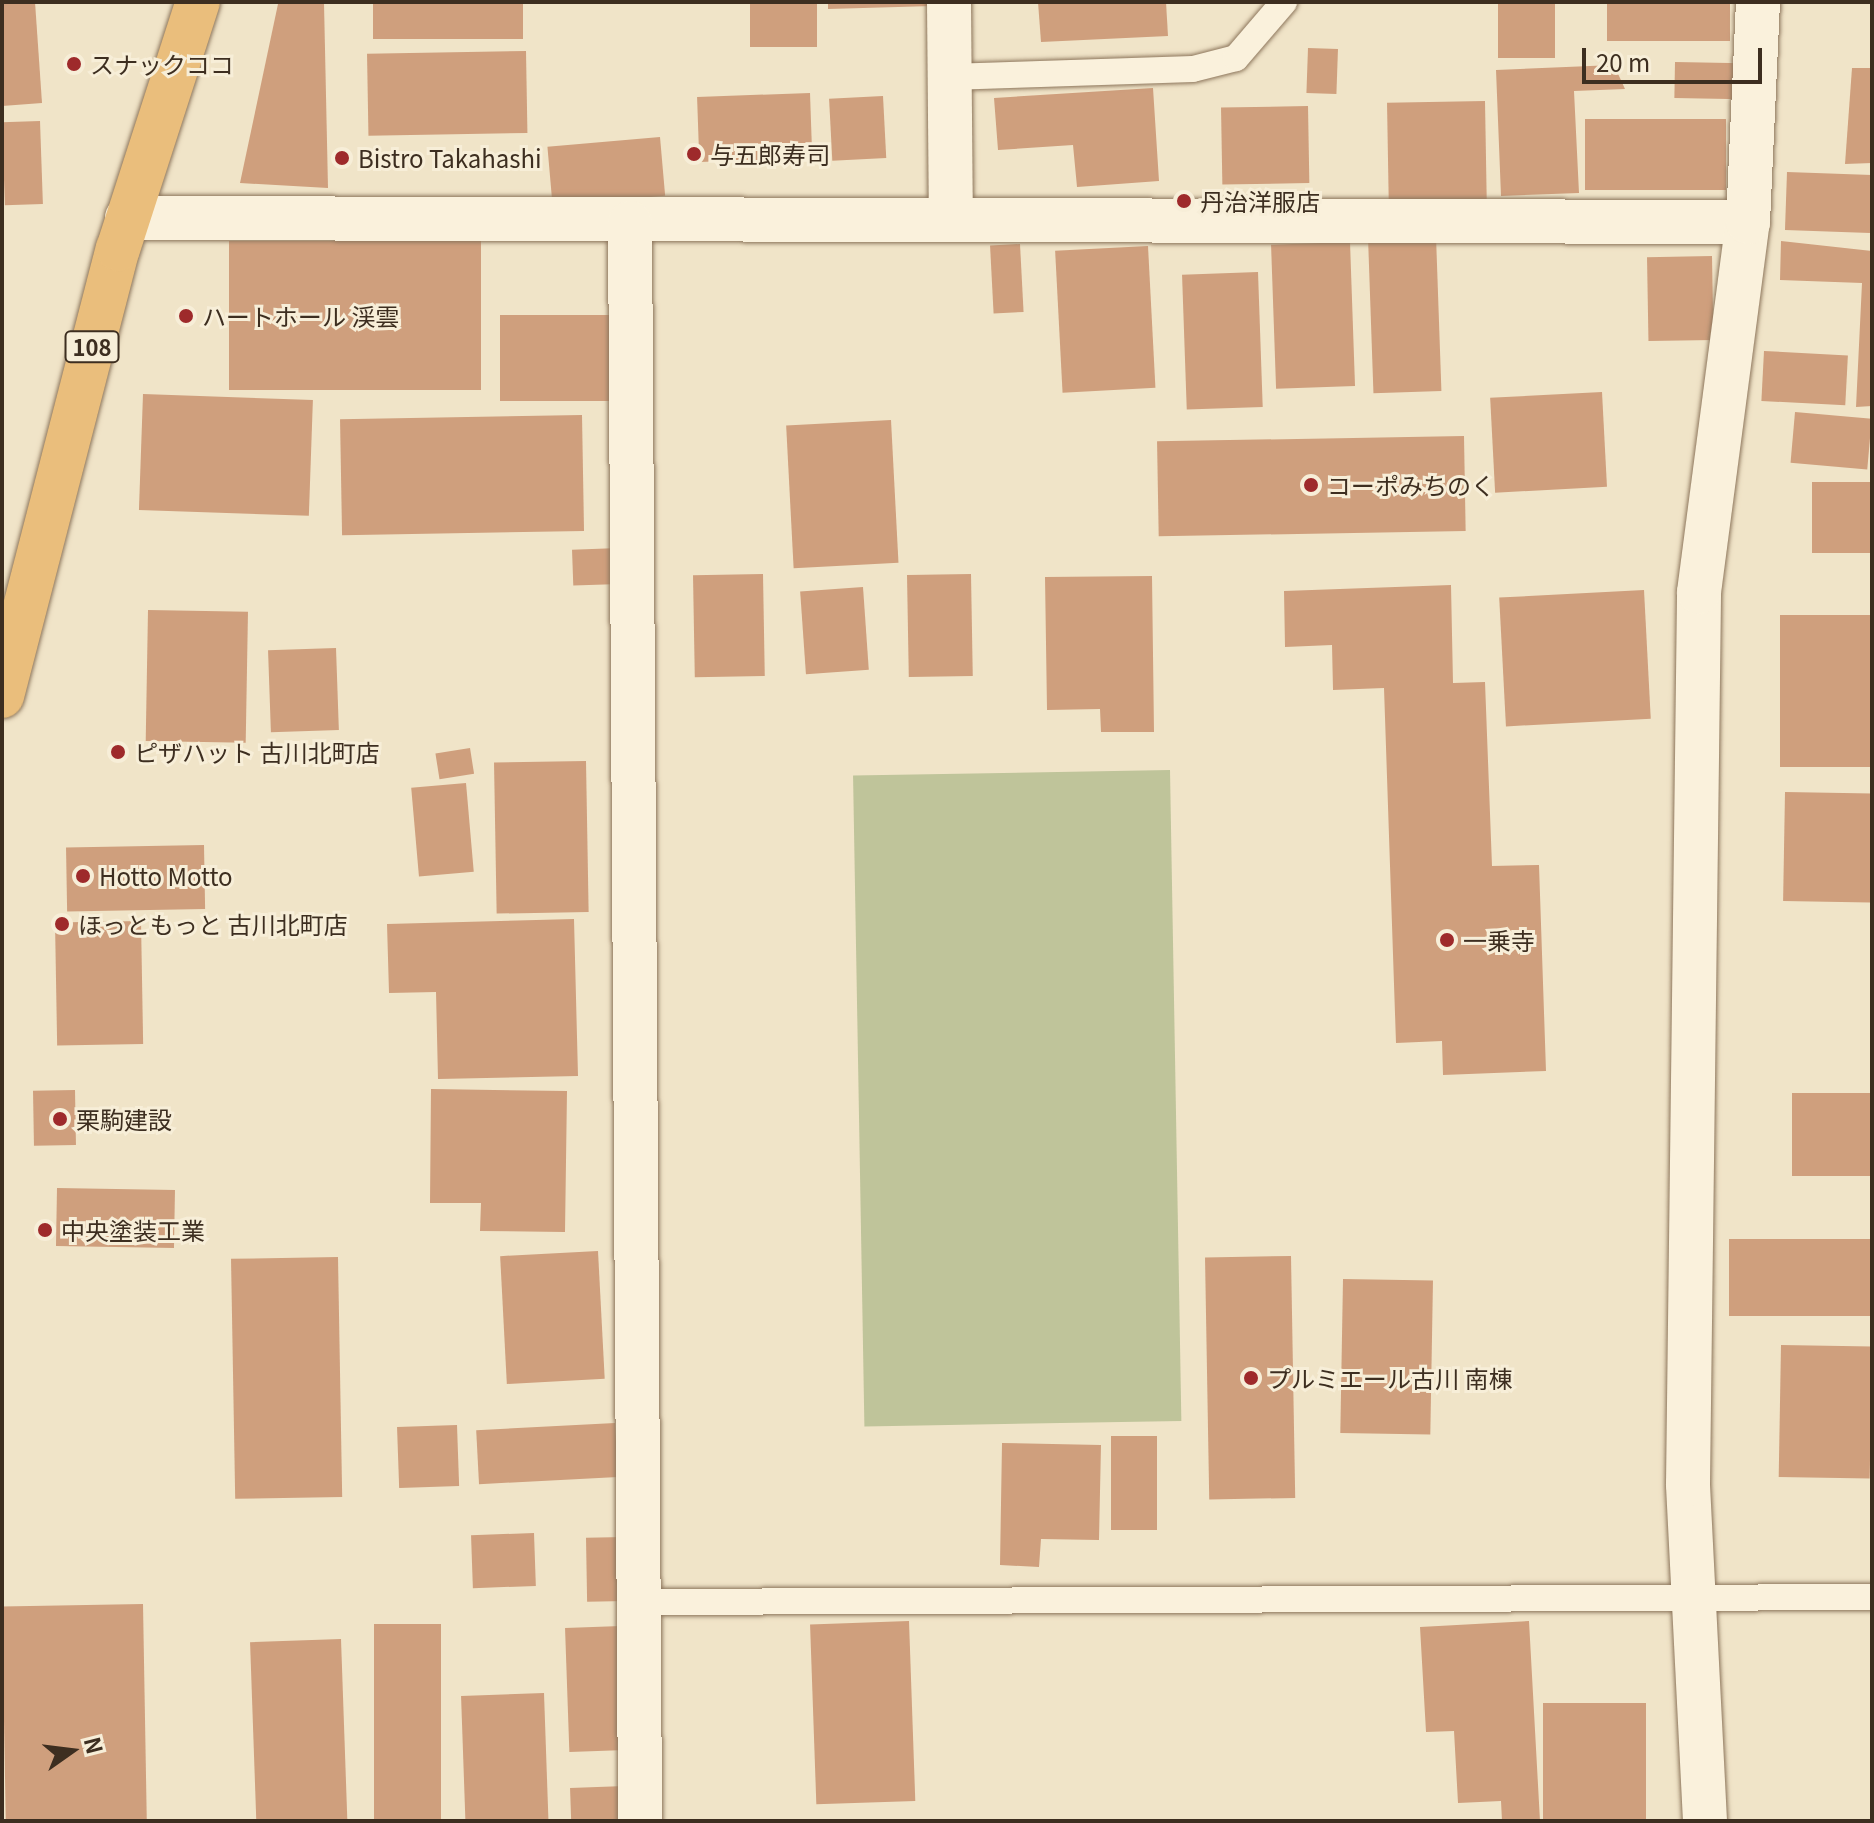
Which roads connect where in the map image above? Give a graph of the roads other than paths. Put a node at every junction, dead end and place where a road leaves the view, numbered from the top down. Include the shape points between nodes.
1 (198, 2) edge
2 (949, 2) edge
3 (1284, 2) edge
4 (1758, 2) edge
5 (949, 77) junction
6 (951, 217) junction
7 (127, 218) junction
8 (1748, 222) junction
9 (630, 223) junction
10 (2, 696) edge
11 (1694, 1597) junction
12 (1872, 1597) edge
13 (639, 1602) junction
14 (640, 1821) edge
15 (1705, 1821) edge

1 - 7 highway, 108
2 - 5 street
3 - 5 lane via 1236,58 1193,69
4 - 8 street
5 - 6 street
6 - 8 street
6 - 9 street
7 - 9 street
7 - 10 highway, 108
8 - 11 street via 1699,592 1688,1484
9 - 13 street
11 - 12 lane
11 - 13 lane
11 - 15 street
13 - 14 street

